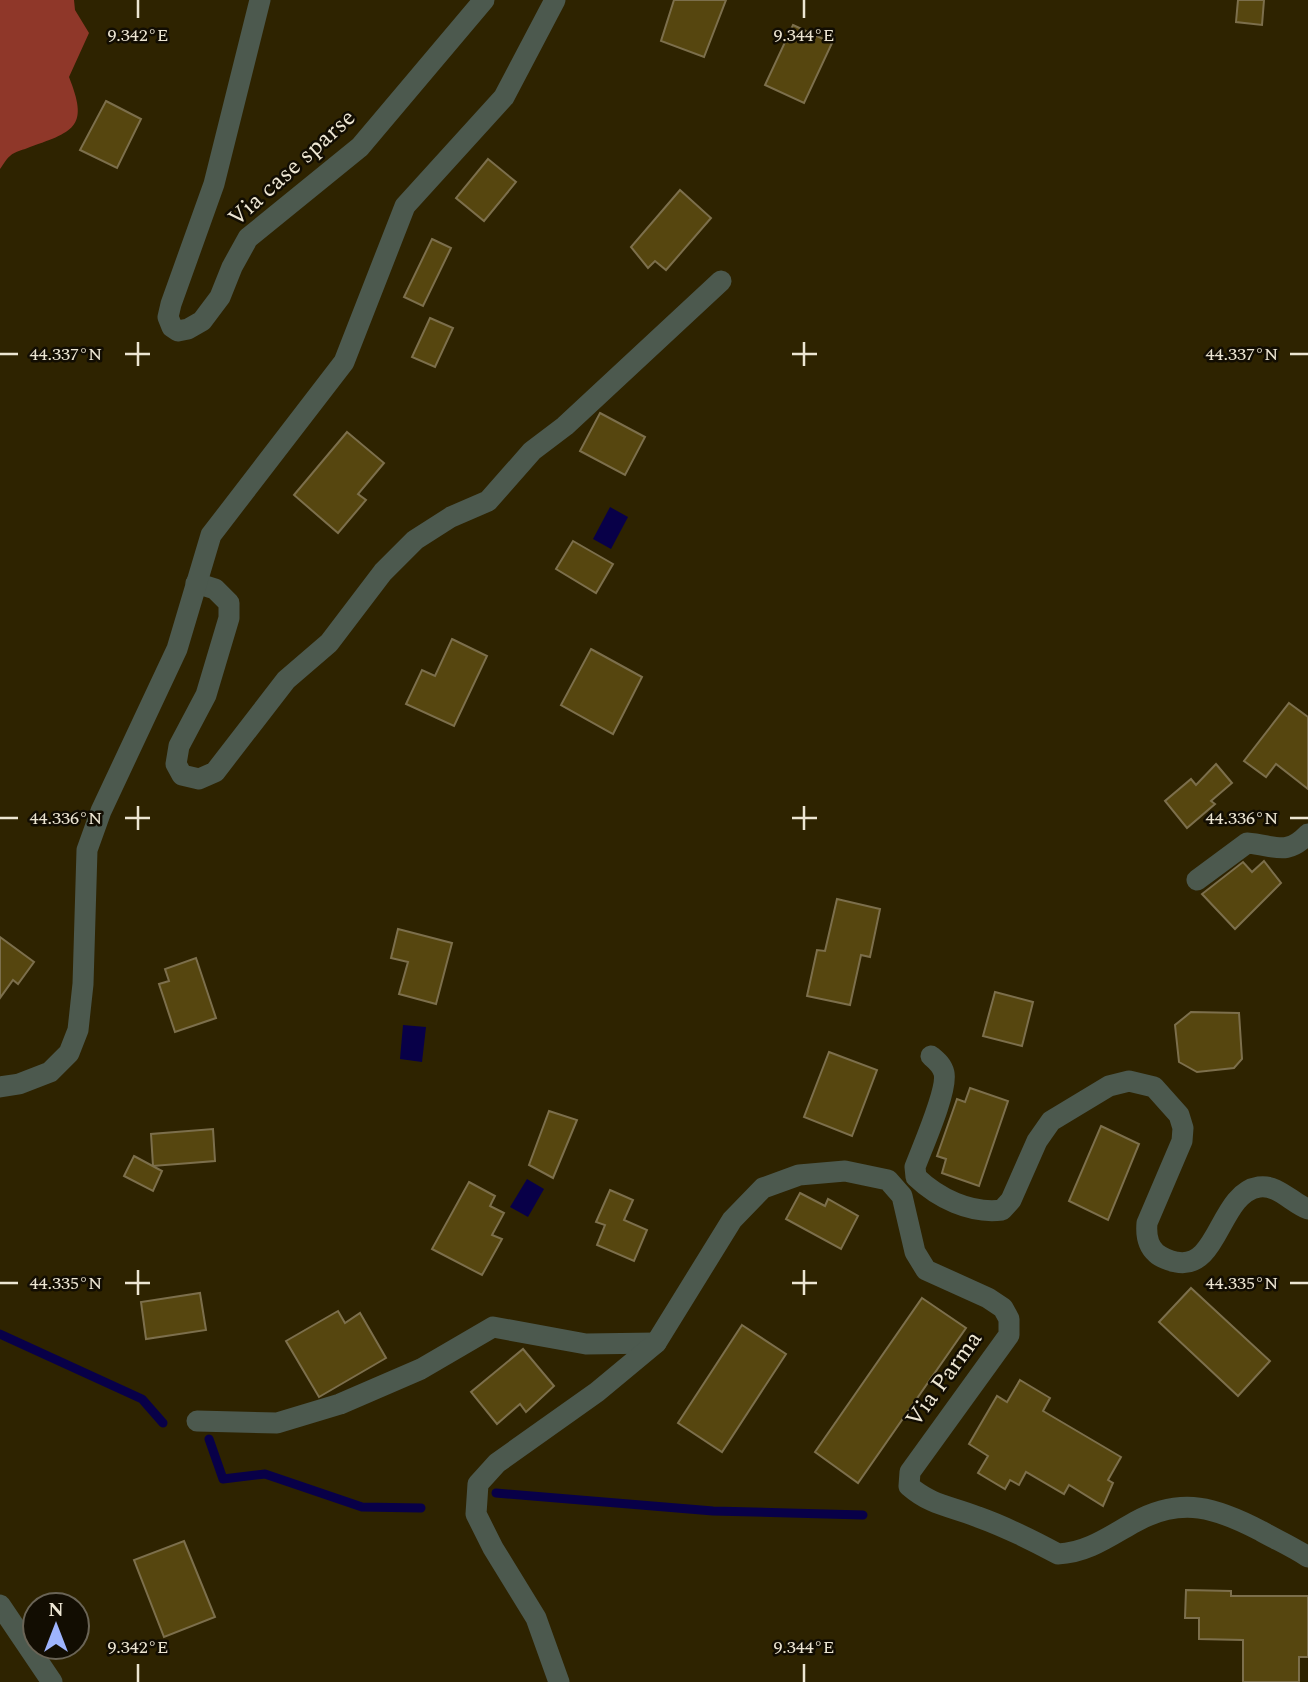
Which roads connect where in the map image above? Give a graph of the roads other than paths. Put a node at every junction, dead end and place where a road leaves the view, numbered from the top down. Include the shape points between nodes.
1 (260, 0) edge
2 (484, 0) edge
3 (555, 0) edge
4 (721, 281) dead end
5 (196, 583) junction
6 (1308, 834) edge
7 (1197, 880) dead end
8 (931, 1056) dead end
9 (0, 1087) edge
10 (1308, 1209) edge
11 (656, 1343) junction
12 (197, 1421) dead end
13 (1308, 1557) edge
14 (0, 1605) edge
15 (52, 1682) edge
16 (559, 1682) edge

1 - 2 street, Via case sparse via 214,184 171,304 168,317 178,331 202,321 220,297 248,238 360,147
3 - 5 street via 504,97 405,206 344,362 211,535
4 - 5 street via 532,451 488,502 451,517 415,540 383,572 329,643 286,680 215,772 199,779 182,775 176,764 179,746 206,695 229,618 229,603 215,589
5 - 9 street via 177,649 87,850 78,1030 69,1053 50,1072
6 - 7 street via 1286,850 1247,843
8 - 10 street via 945,1076 915,1167 916,1177 932,1192 962,1206 1002,1210 1051,1121 1109,1086 1129,1081 1154,1087 1179,1115 1183,1128 1182,1141 1147,1223 1146,1236 1156,1253 1188,1264 1205,1253 1232,1207 1247,1191 1261,1186
11 - 12 street via 586,1344 493,1327 421,1369 340,1404 277,1423
11 - 13 street, Via Parma via 732,1220 763,1188 799,1175 845,1171 888,1180 902,1196 915,1252 926,1270 988,1298 1003,1308 1009,1319 1009,1335 917,1459 909,1486 923,1498 976,1516 1058,1554 1097,1544 1159,1510 1188,1506 1237,1518
11 - 16 street, Via Parma via 597,1392 497,1463 478,1484 476,1514 536,1618
14 - 15 street

